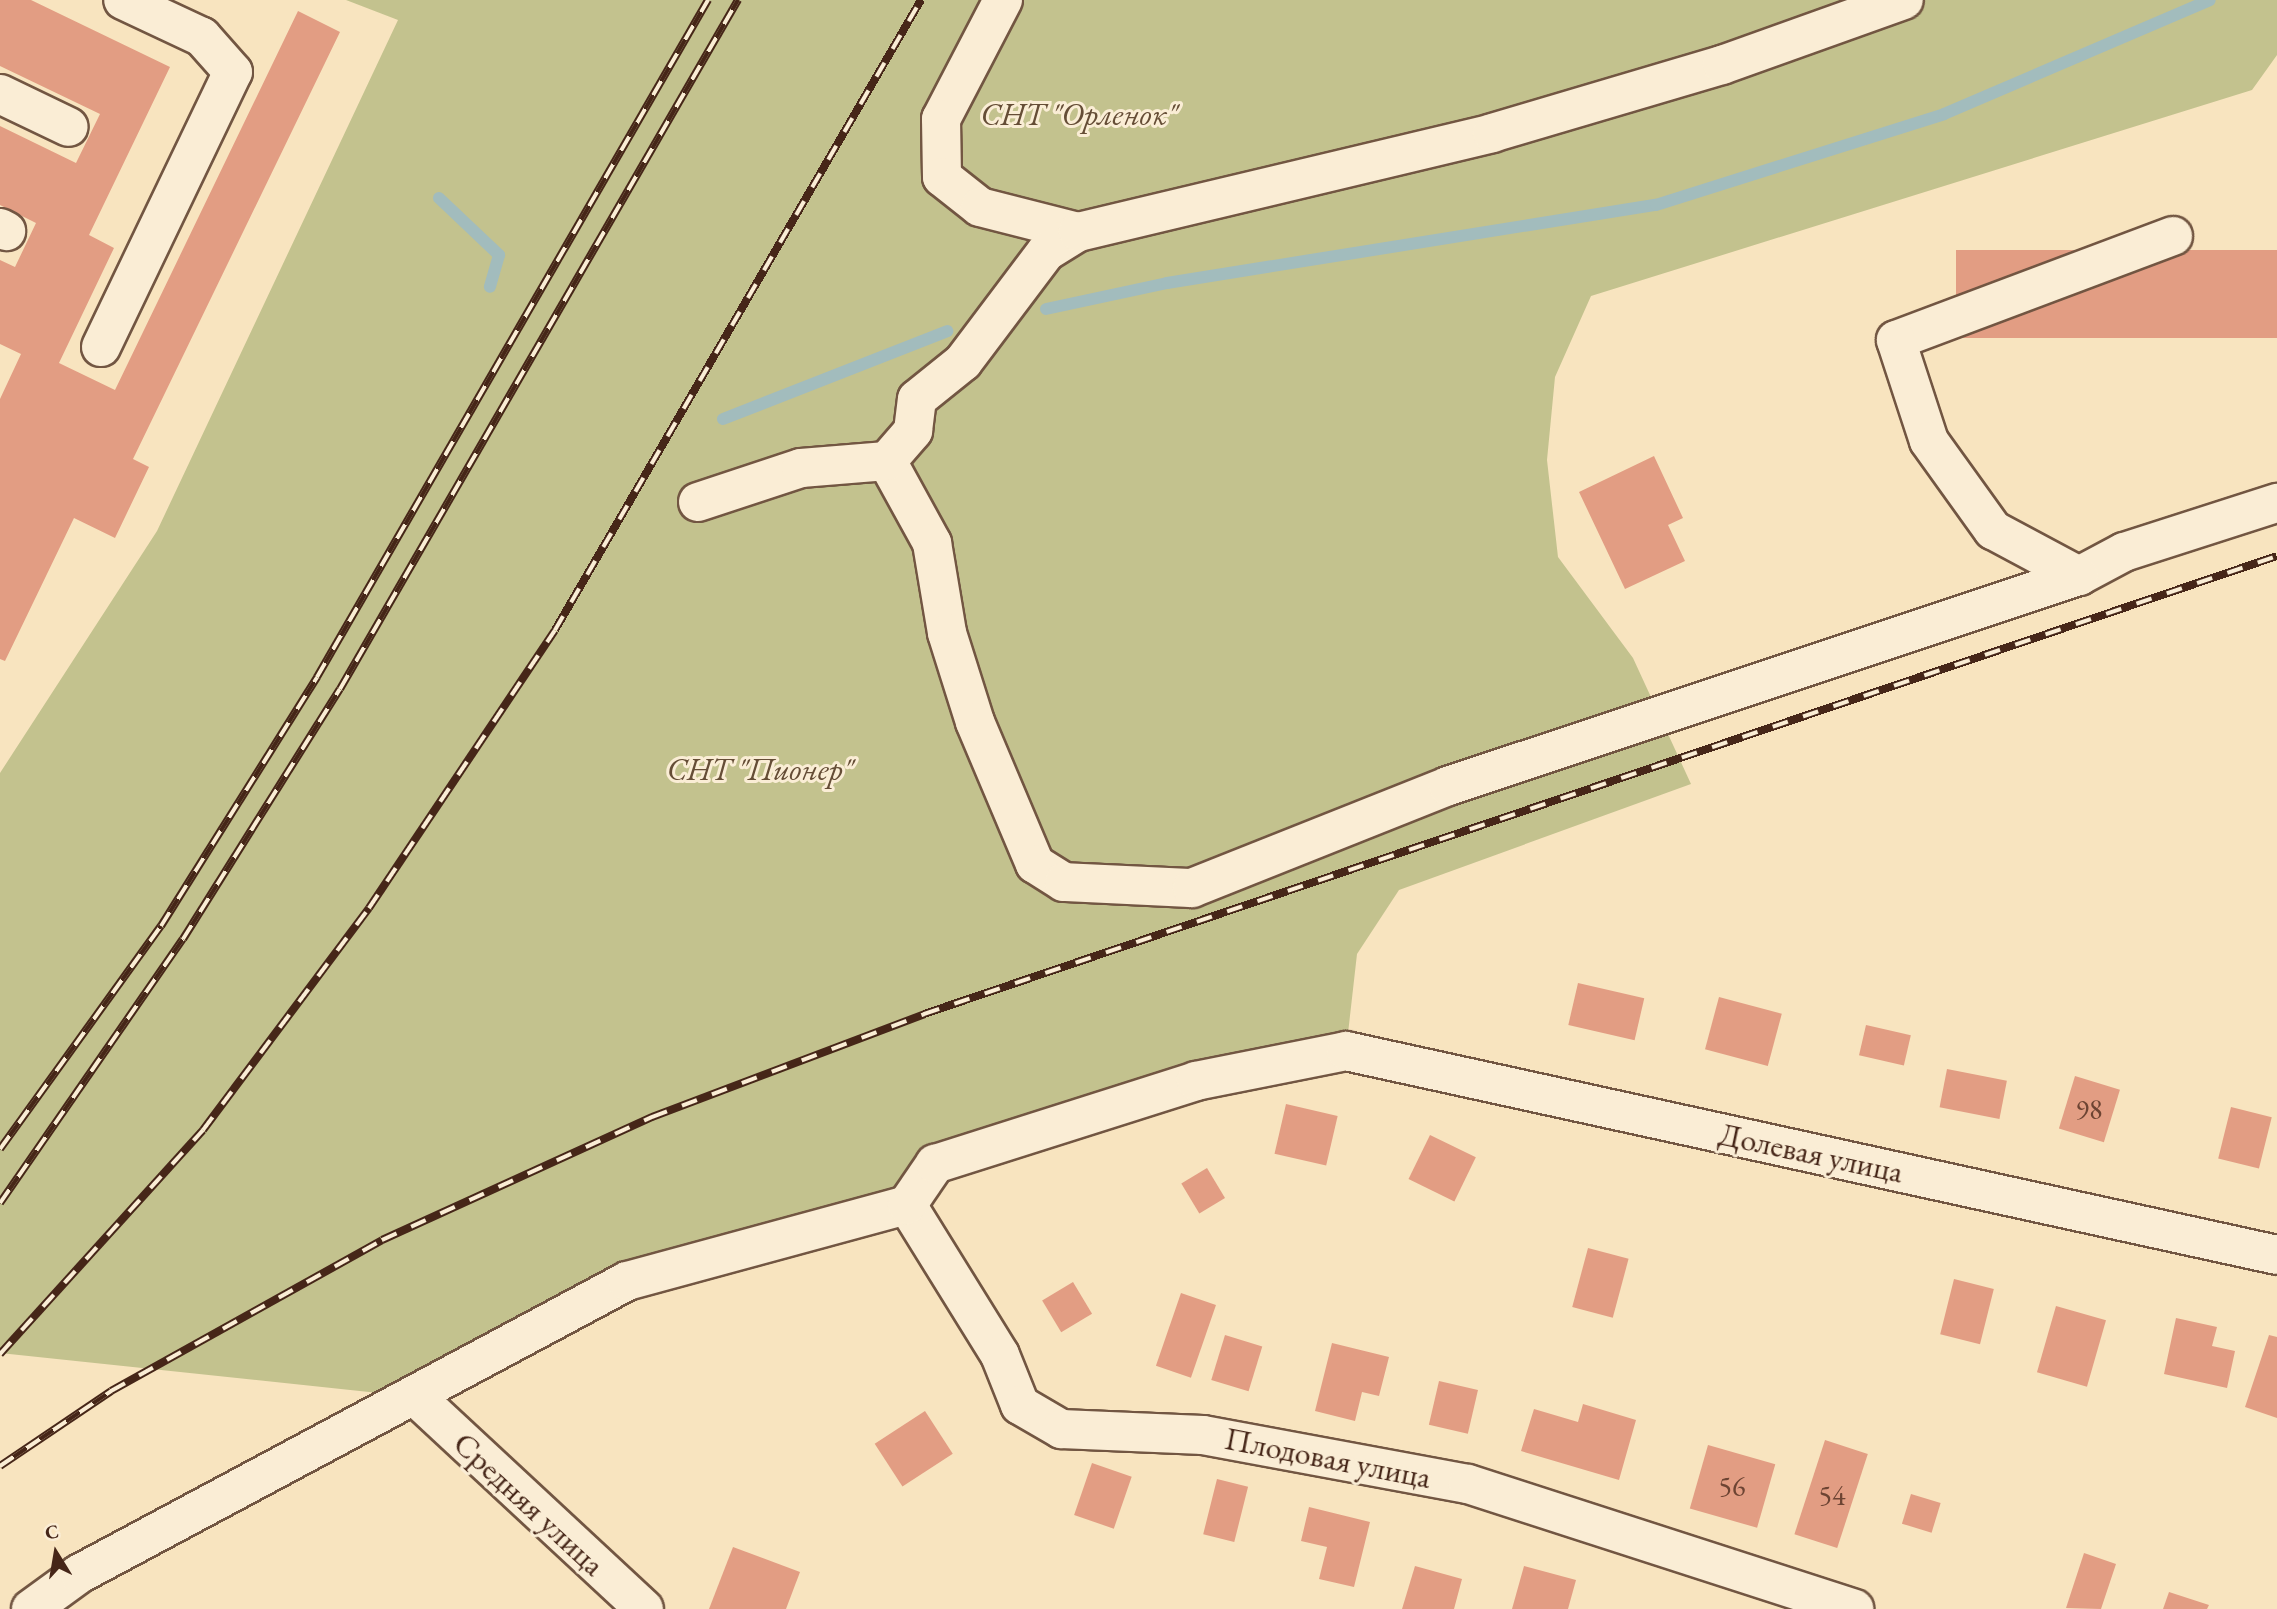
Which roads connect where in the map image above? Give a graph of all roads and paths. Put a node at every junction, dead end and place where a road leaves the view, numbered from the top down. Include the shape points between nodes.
1 (123, 0) edge
2 (1003, 0) edge
3 (1904, 0) edge
4 (0, 94) edge
5 (69, 127) dead end
6 (1078, 232) junction
7 (2173, 236) dead end
8 (101, 347) dead end
9 (887, 461) junction
10 (698, 502) dead end
11 (2277, 503) edge
12 (2079, 576) junction
13 (907, 1205) junction
14 (2277, 1255) edge
15 (416, 1397) junction
16 (31, 1609) edge
17 (644, 1609) edge
18 (1854, 1609) edge

1 - 8 street via 202,37 233,72
2 - 6 street via 941,119 942,177 980,207
3 - 6 street via 1722,65 1492,133
4 - 5 street
6 - 9 street via 1046,252 963,362 917,399 913,431
7 - 12 street via 1896,340 1929,441 1993,530
9 - 10 street via 801,468
9 - 12 street via 932,543 947,633 975,722 1035,864 1064,882 1192,888 1448,786
11 - 12 street via 2124,552
13 - 14 street, Долевая улица via 935,1164 1196,1081 1346,1051
13 - 15 street via 627,1281
13 - 18 street, Плодовая улица via 1000,1354 1020,1405 1061,1429 1203,1434 1468,1485
15 - 16 street via 79,1574
15 - 17 street, Средняя улица

